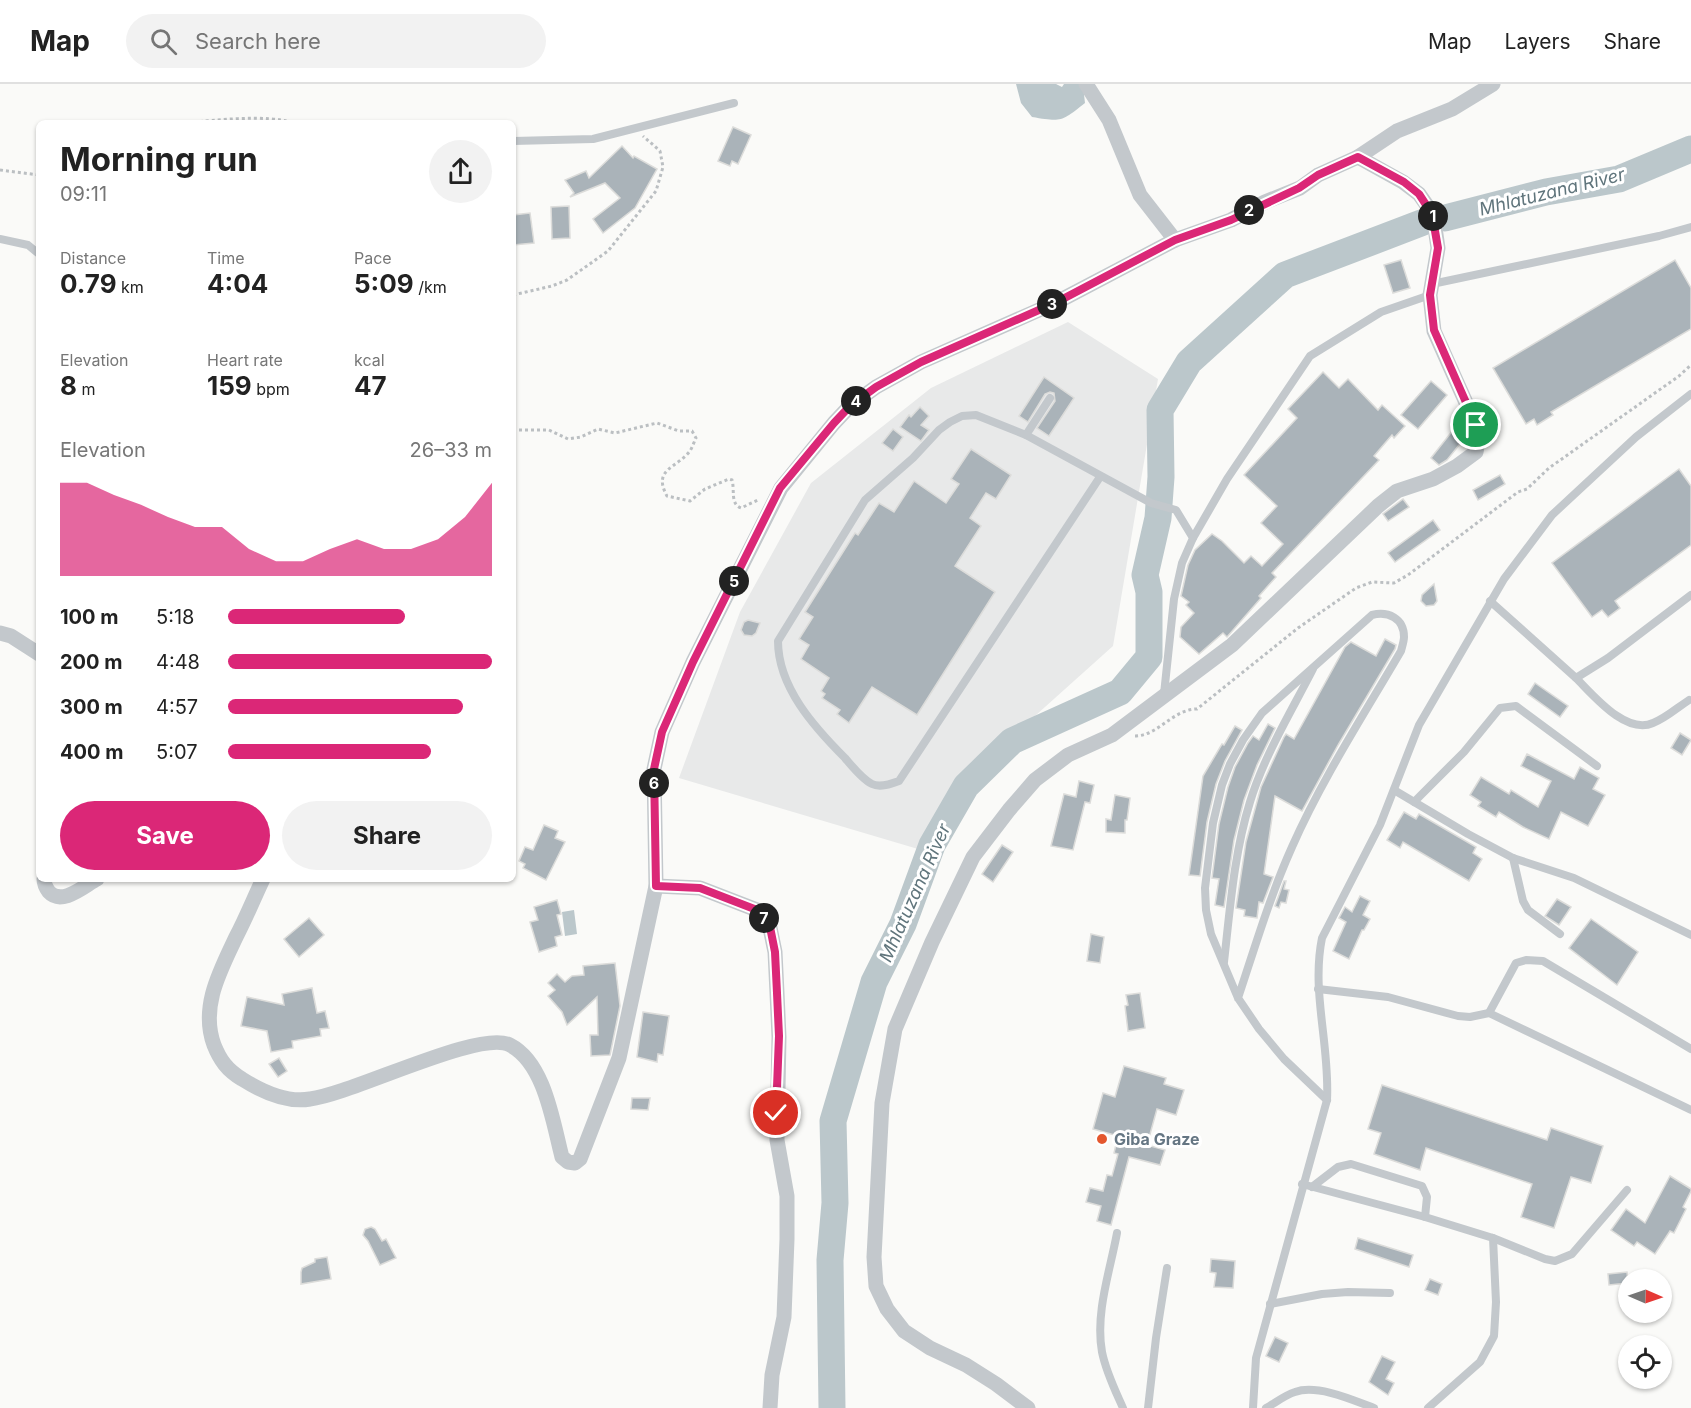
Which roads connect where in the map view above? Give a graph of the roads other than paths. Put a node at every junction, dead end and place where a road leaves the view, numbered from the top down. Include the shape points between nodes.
1 (1086, 84) edge
2 (1493, 84) edge
3 (734, 103) dead end
4 (516, 141) edge
5 (1358, 157) junction
6 (1691, 227) edge
7 (0, 239) edge
8 (1175, 240) junction
9 (36, 252) edge
10 (1431, 290) junction
11 (1050, 398) dead end
12 (1689, 398) edge
13 (1026, 435) junction
14 (1100, 477) junction
15 (1193, 538) junction
16 (1691, 595) edge
17 (1490, 601) junction
18 (0, 633) edge
19 (36, 652) edge
20 (1315, 665) junction
21 (1576, 678) junction
22 (1163, 699) junction
23 (1689, 700) dead end
24 (1597, 766) dead end
25 (1394, 790) junction
26 (1414, 802) junction
27 (1513, 858) junction
28 (44, 882) edge
29 (92, 882) edge
30 (262, 882) edge
31 (656, 886) junction
32 (1560, 934) dead end
33 (1691, 935) edge
34 (1224, 964) junction
35 (1318, 989) junction
36 (1238, 998) junction
37 (1489, 1012) junction
38 (1691, 1049) edge
39 (1327, 1100) junction
40 (1691, 1110) edge
41 (1302, 1184) junction
42 (1312, 1186) junction
43 (1627, 1190) dead end
44 (1425, 1217) junction
45 (1117, 1233) dead end
46 (1493, 1238) junction
47 (1167, 1268) dead end
48 (1390, 1293) dead end
49 (1270, 1304) junction
50 (770, 1408) edge
51 (1028, 1408) edge
52 (1124, 1408) edge
53 (1148, 1408) edge
54 (1253, 1408) edge
55 (1266, 1408) edge
56 (1374, 1408) edge
57 (1428, 1408) edge

1 - 8 street via 1109,120 1140,195
2 - 5 street via 1452,109 1397,131
3 - 4 lane via 593,139
5 - 8 street via 1231,220
5 - 10 street via 1404,182 1427,203 1438,248
6 - 10 lane
7 - 9 lane via 28,245
8 - 31 street via 1087,287 921,362 876,387 850,406 780,488 662,732 654,769
10 - 15 lane via 1382,312 1310,356 1227,479
10 - 22 street via 1434,330 1476,425 1476,452 1433,479 1397,491 1233,645
11 - 13 lane
12 - 17 lane via 1636,437 1552,515
13 - 14 lane
13 - 14 lane via 976,415 950,422 865,500 778,641 784,678 816,728 873,785 899,781
14 - 15 lane via 1151,503 1176,510
15 - 22 lane via 1174,599
16 - 21 lane
17 - 21 lane
17 - 25 lane via 1419,725
18 - 19 street
20 - 34 lane via 1261,772 1250,803 1236,866
20 - 34 lane via 1262,713 1239,748 1222,785 1205,888 1211,934
20 - 36 lane via 1372,615 1382,612 1400,623 1404,636 1401,651 1329,774 1293,846
21 - 23 lane via 1603,706 1638,726 1655,722
22 - 51 street via 1112,735 1068,754 1035,780 1009,810 973,857 895,1029 882,1103 876,1286 904,1331 966,1365
24 - 26 lane via 1515,706 1506,706
25 - 26 lane
25 - 35 lane via 1322,938
26 - 27 lane
27 - 32 lane via 1528,910
27 - 33 lane via 1574,878
28 - 29 street via 50,893 65,898
30 - 31 street via 214,984 209,1013 209,1032 219,1057 230,1071 281,1097 310,1100 471,1046 489,1041 509,1044 525,1056 542,1081 562,1157 575,1163 585,1151 619,1058
31 - 50 street via 700,888 757,910 769,922 775,952 779,1036 777,1140 787,1196 784,1317 772,1375
34 - 36 lane
35 - 37 lane via 1388,997 1458,1016
35 - 39 lane via 1328,1074
36 - 39 lane via 1284,1059
37 - 38 lane via 1516,963 1543,961
37 - 40 lane
39 - 41 lane
41 - 42 lane
41 - 49 lane
42 - 44 lane
42 - 44 lane via 1338,1167 1351,1164 1422,1186 1427,1197
43 - 46 lane via 1572,1254 1555,1261
44 - 46 lane
45 - 52 lane via 1100,1327 1108,1375
46 - 57 lane via 1494,1335 1480,1362
47 - 53 lane
48 - 49 lane via 1322,1294
49 - 54 lane via 1256,1358
55 - 56 lane via 1297,1391 1319,1391

